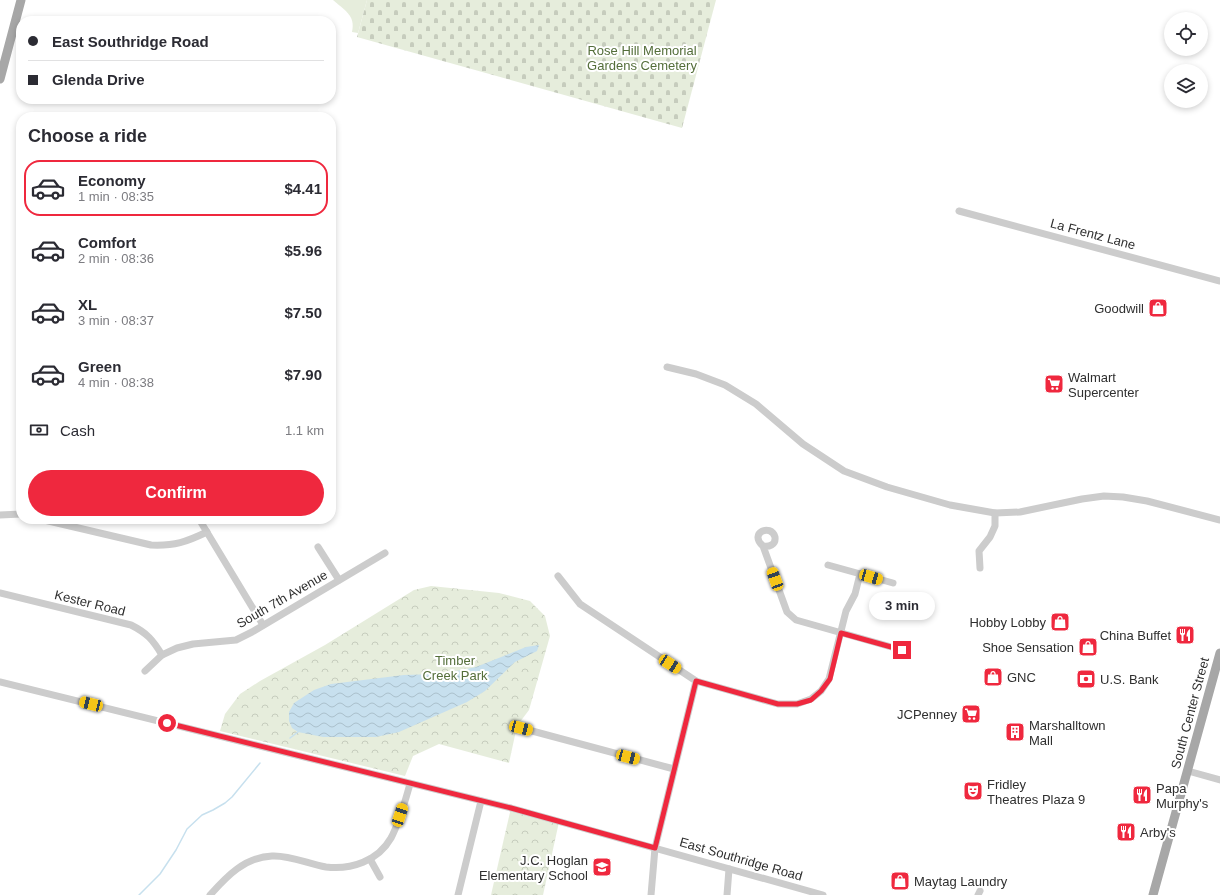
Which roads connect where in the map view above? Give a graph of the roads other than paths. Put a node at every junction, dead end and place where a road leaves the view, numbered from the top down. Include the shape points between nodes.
1 (21, 0) edge
2 (17, 16) edge
3 (16, 19) edge
4 (0, 79) edge
5 (959, 211) dead end
6 (1220, 281) edge
7 (667, 367) dead end
8 (995, 513) junction
9 (16, 514) edge
10 (0, 515) edge
11 (1220, 520) edge
12 (61, 524) edge
13 (202, 524) edge
14 (207, 532) junction
15 (763, 546) dead end
16 (318, 547) dead end
17 (385, 553) dead end
18 (828, 565) dead end
19 (980, 568) dead end
20 (860, 574) junction
21 (558, 576) dead end
22 (339, 580) junction
23 (893, 583) dead end
24 (0, 593) edge
25 (263, 625) junction
26 (841, 633) junction
27 (902, 650) dead end
28 (1220, 653) edge
29 (162, 655) junction
30 (145, 671) dead end
31 (696, 681) junction
32 (0, 682) edge
33 (521, 728) dead end
34 (674, 769) junction
35 (1188, 771) junction
36 (1220, 780) edge
37 (410, 784) junction
38 (481, 801) junction
39 (655, 848) junction
40 (370, 859) junction
41 (729, 869) junction
42 (380, 877) dead end
43 (816, 894) edge
44 (210, 895) edge
45 (458, 895) edge
46 (651, 895) edge
47 (727, 895) edge
48 (823, 895) edge
49 (1153, 895) edge

1 - 2 main road
3 - 4 main road
5 - 6 street, La Frentz Lane
7 - 8 street via 725,385 756,404 803,444 844,471 887,487 950,505
8 - 11 street via 1020,512 1104,496 1147,501
8 - 19 street via 995,526 979,551
9 - 10 street
12 - 14 street via 151,545 166,546 184,543
13 - 14 street
14 - 25 street
15 - 26 street via 787,612 796,620
16 - 22 street
17 - 22 street, South 7th Avenue
18 - 20 street
20 - 23 street
20 - 26 street
21 - 31 street via 580,604
22 - 25 street, South 7th Avenue
24 - 29 street, Kester Road via 130,625 143,631 153,640
25 - 29 street, South 7th Avenue via 236,640 193,644
26 - 27 street
26 - 31 street via 830,679 811,700 797,704 778,704
28 - 35 main road, South Center Street
29 - 30 street, South 7th Avenue
31 - 34 street
32 - 37 street, East Southridge Road
33 - 34 street
34 - 39 street
35 - 36 street
35 - 49 main road, South Center Street
37 - 38 street, East Southridge Road
37 - 40 street via 390,839
38 - 39 street, East Southridge Road
38 - 45 street
39 - 41 street, East Southridge Road
39 - 46 street
40 - 42 street
40 - 44 street via 349,867 337,868 283,857 255,859 231,872
41 - 43 street, East Southridge Road
41 - 47 street
43 - 48 street, East Southridge Road

